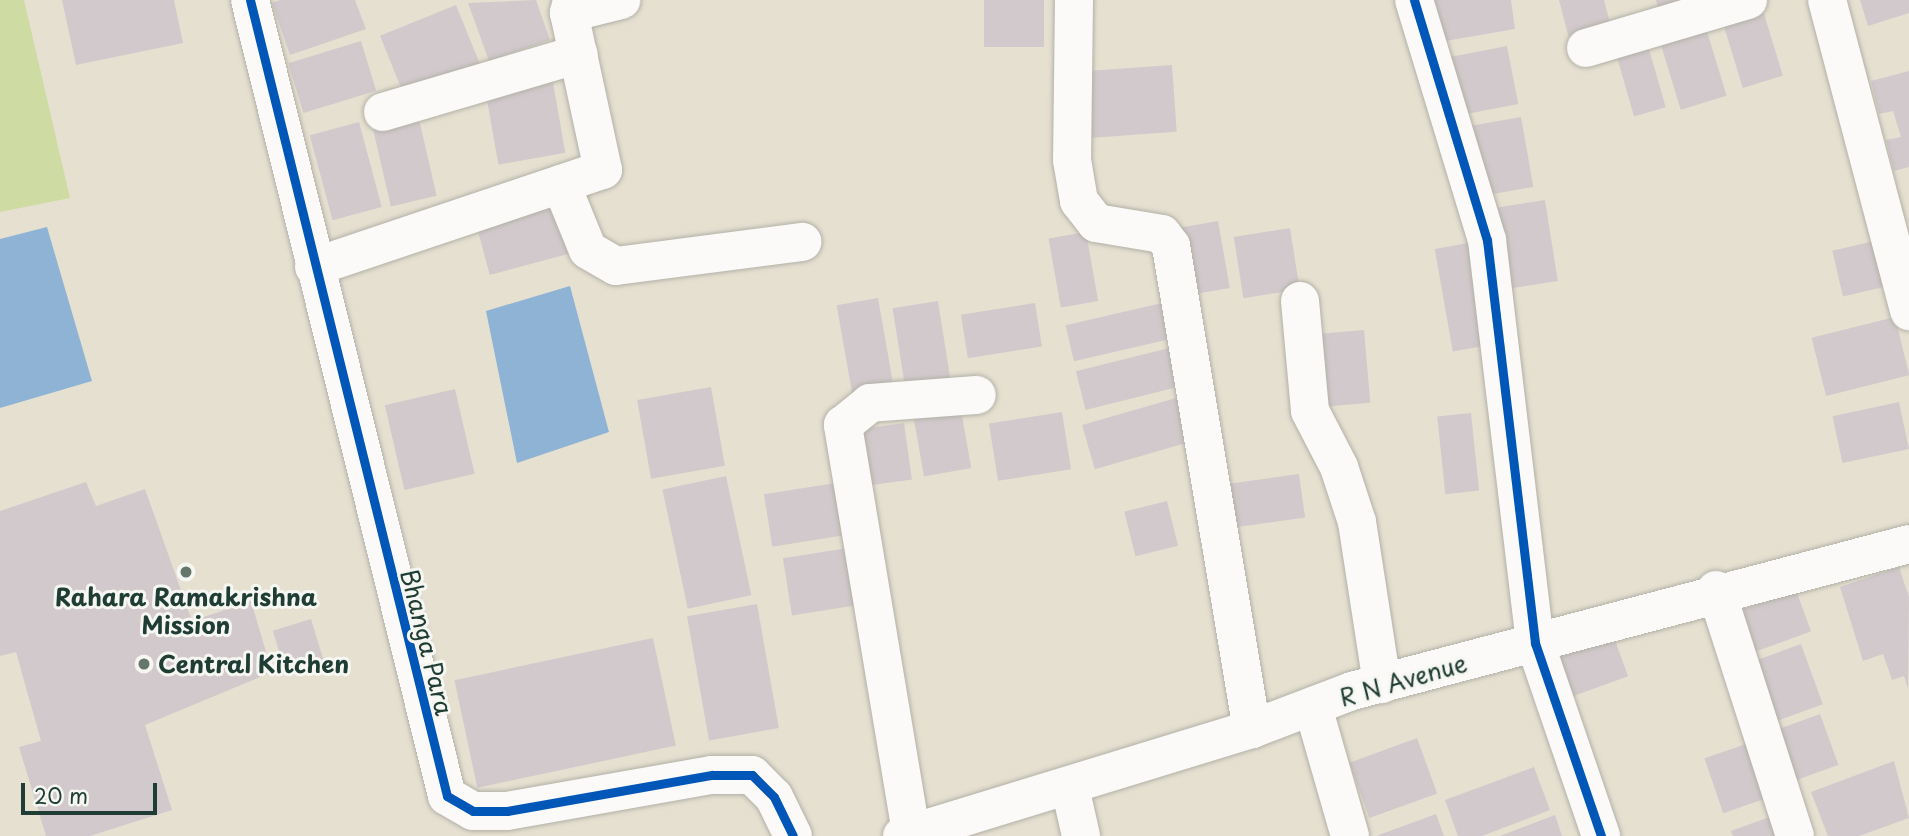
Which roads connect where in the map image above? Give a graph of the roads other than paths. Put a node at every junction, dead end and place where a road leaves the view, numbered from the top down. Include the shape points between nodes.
1 (250, 0) edge
2 (621, 0) edge
3 (1074, 0) edge
4 (1414, 0) edge
5 (1748, 0) edge
6 (1828, 0) edge
7 (571, 7) edge
8 (1586, 48) dead end
9 (579, 54) junction
10 (383, 113) dead end
11 (561, 184) junction
12 (1895, 202) edge
13 (802, 242) dead end
14 (314, 267) junction
15 (1300, 301) dead end
16 (1909, 311) edge
17 (977, 395) dead end
18 (1909, 544) edge
19 (1716, 590) junction
20 (1535, 643) junction
21 (1382, 684) junction
22 (1313, 707) junction
23 (1252, 729) junction
24 (1070, 787) junction
25 (907, 834) edge
26 (793, 836) edge
27 (1081, 836) edge
28 (1350, 836) edge
29 (1601, 836) edge
30 (1795, 836) edge

1 - 14 street, Bhanga Para
2 - 7 street
3 - 23 street via 1072,160 1079,201 1096,223 1162,234 1171,246
4 - 20 street via 1487,240
5 - 8 street
6 - 12 street
7 - 9 street
9 - 10 street
9 - 11 street via 603,170
11 - 13 street via 588,250 609,264
11 - 14 street
12 - 16 street
14 - 26 street, Bhanga Para via 447,796 473,811 507,811 712,775 752,775 774,797
15 - 21 street via 1310,411 1339,467 1357,522
17 - 25 street via 870,403 843,425
18 - 19 street, R N Avenue
19 - 20 street, R N Avenue
19 - 30 street
20 - 21 street, R N Avenue
20 - 29 street
21 - 22 street, R N Avenue
22 - 23 street, R N Avenue
22 - 28 street
23 - 24 street, R N Avenue
24 - 25 street, R N Avenue
24 - 27 street

